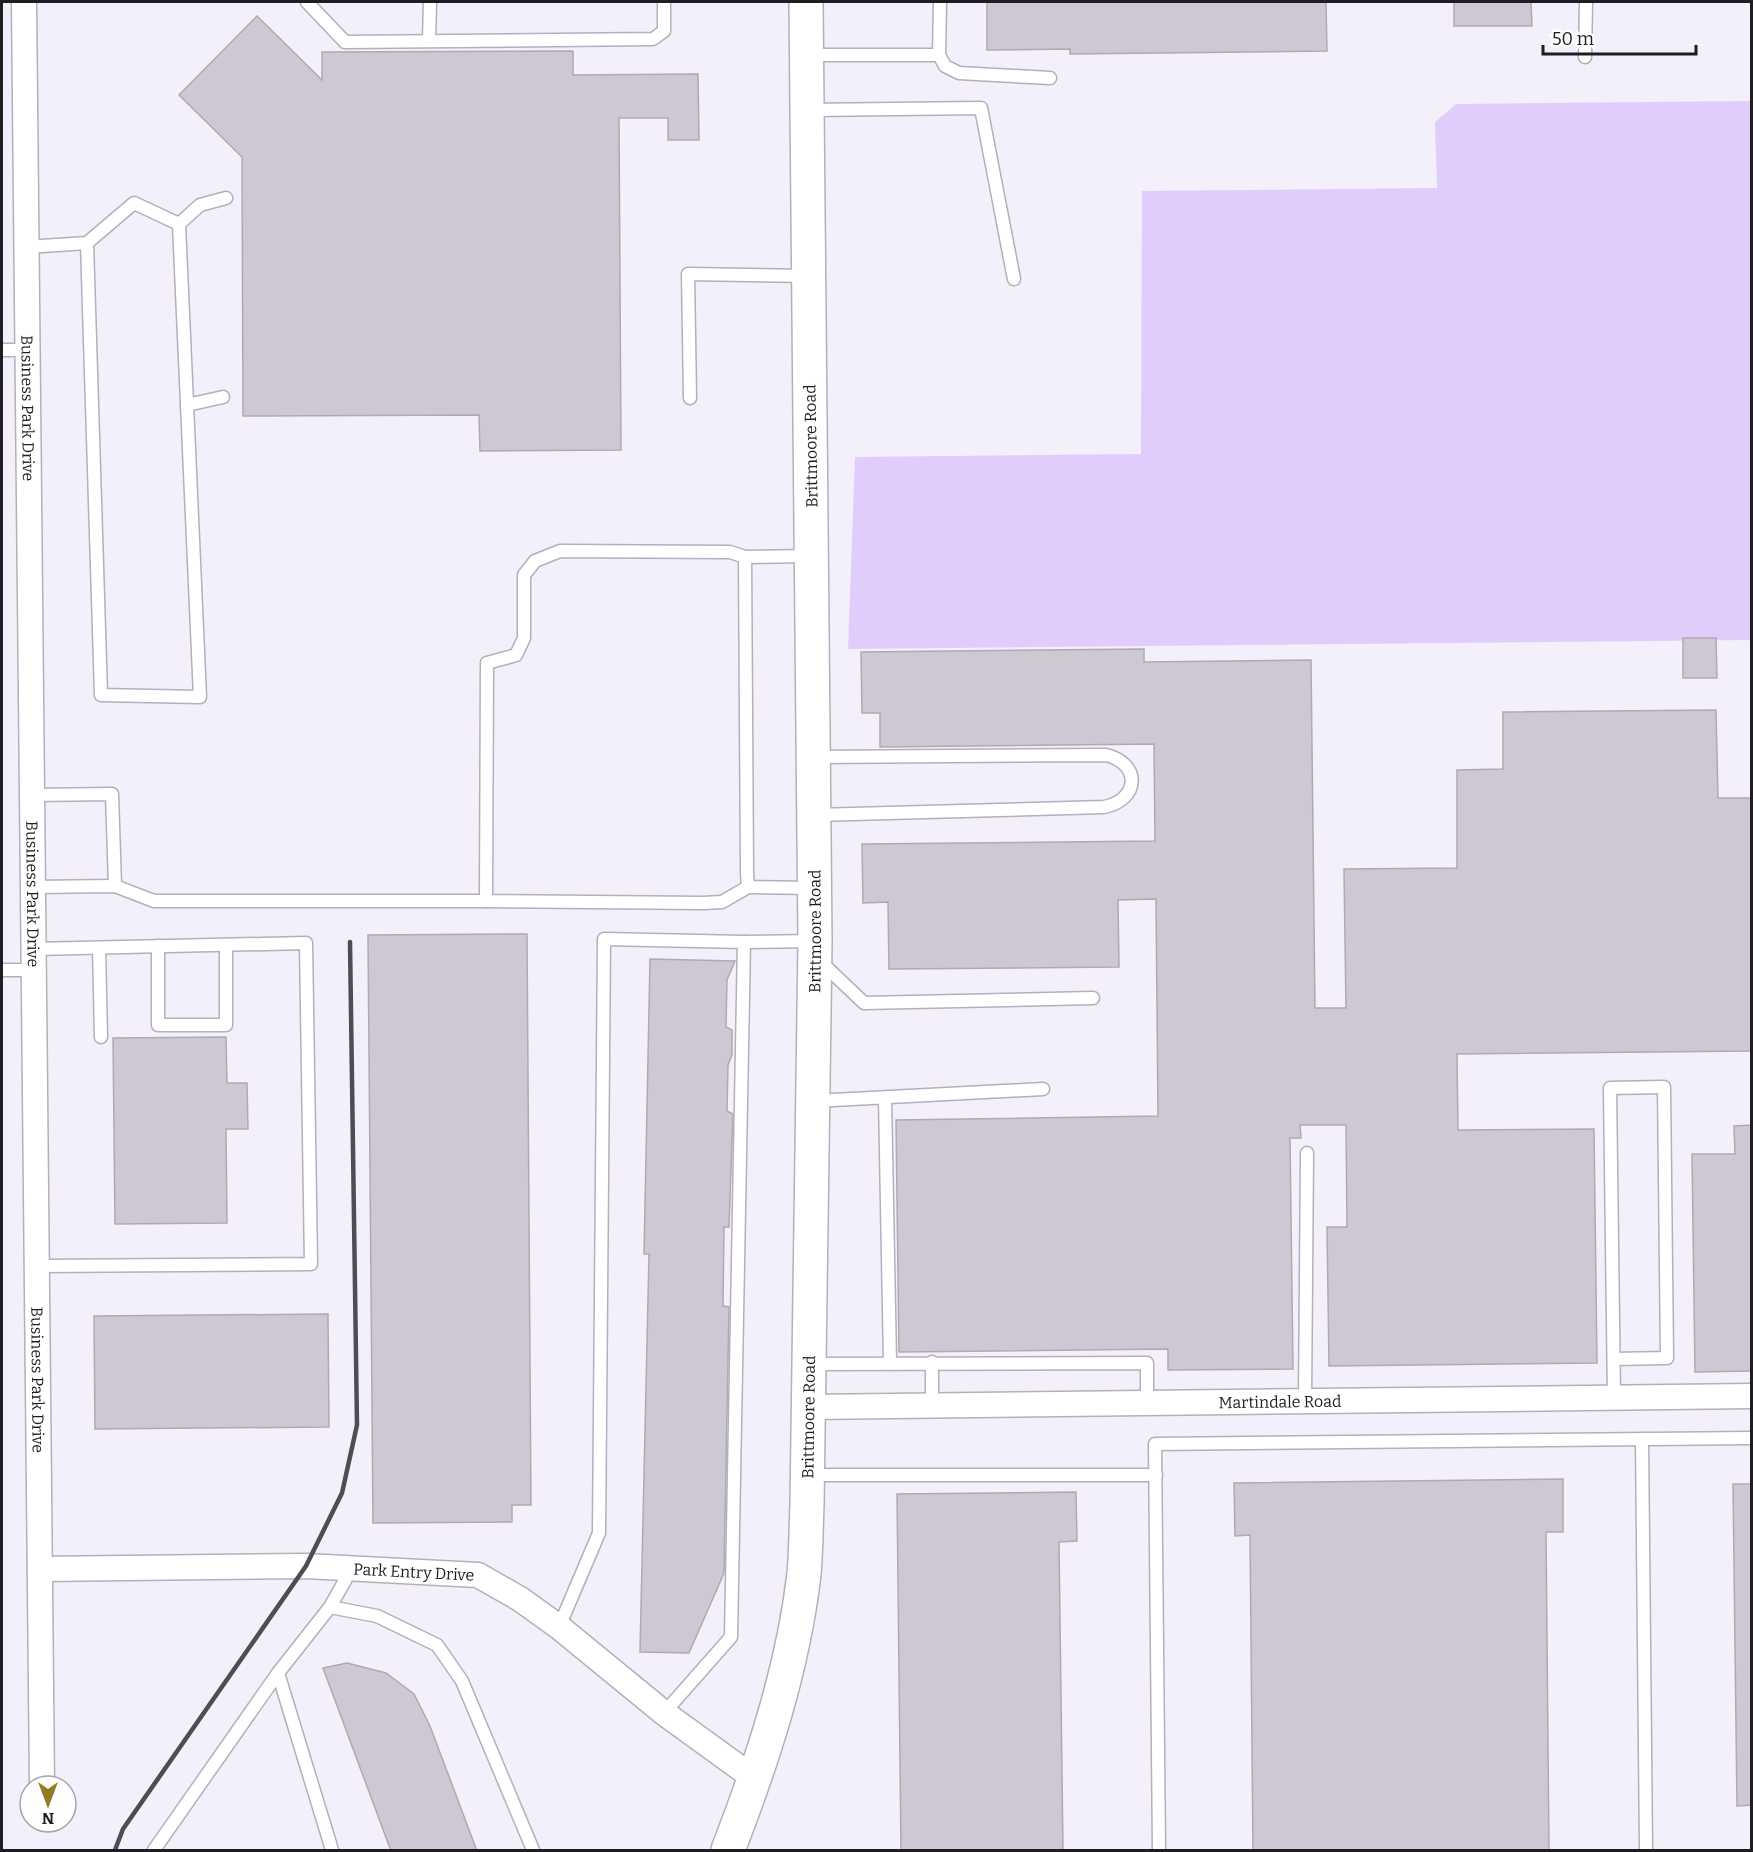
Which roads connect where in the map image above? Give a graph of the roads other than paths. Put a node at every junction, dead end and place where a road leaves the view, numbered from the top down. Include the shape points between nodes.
1 (24, 2) edge
2 (307, 2) edge
3 (430, 2) edge
4 (664, 2) edge
5 (806, 2) edge
6 (940, 2) edge
7 (1586, 2) edge
8 (429, 40) junction
9 (806, 55) junction
10 (939, 55) junction
11 (1585, 57) dead end
12 (1050, 78) dead end
13 (807, 110) junction
14 (226, 198) dead end
15 (178, 224) junction
16 (87, 243) junction
17 (27, 247) junction
18 (808, 276) junction
19 (1014, 279) dead end
20 (2, 350) edge
21 (28, 350) junction
22 (223, 397) dead end
23 (690, 398) dead end
24 (186, 405) junction
25 (812, 555) junction
26 (745, 556) junction
27 (814, 757) junction
28 (32, 795) junction
29 (814, 815) junction
30 (115, 886) junction
31 (33, 887) junction
32 (748, 887) junction
33 (815, 888) junction
34 (486, 901) junction
35 (744, 942) junction
36 (226, 945) junction
37 (158, 946) junction
38 (99, 948) junction
39 (815, 949) junction
40 (34, 960) junction
41 (2, 970) edge
42 (1093, 998) dead end
43 (101, 1037) dead end
44 (1043, 1089) dead end
45 (885, 1098) junction
46 (813, 1101) junction
47 (1307, 1153) dead end
48 (37, 1266) junction
49 (1614, 1359) junction
50 (890, 1362) junction
51 (932, 1362) junction
52 (810, 1364) junction
53 (1752, 1396) edge
54 (1614, 1398) junction
55 (1305, 1401) junction
56 (1147, 1403) junction
57 (932, 1405) junction
58 (809, 1407) junction
59 (1752, 1438) edge
60 (1642, 1439) junction
61 (808, 1475) junction
62 (1156, 1475) junction
63 (352, 1568) junction
64 (40, 1569) junction
65 (330, 1607) junction
66 (559, 1627) junction
67 (278, 1673) junction
68 (664, 1713) junction
69 (42, 1774) edge
70 (755, 1779) junction
71 (154, 1851) edge
72 (332, 1851) edge
73 (533, 1851) edge
74 (728, 1851) edge
75 (1159, 1851) edge
76 (1646, 1851) edge

1 - 17 street, Business Park Drive
2 - 8 lane via 345,42
3 - 8 lane
4 - 8 lane via 664,31 653,39
5 - 9 main road, Brittmoore Road
6 - 10 lane
7 - 11 lane
9 - 10 lane
9 - 13 main road, Brittmoore Road
10 - 12 lane via 945,66 959,73
13 - 18 main road, Brittmoore Road
13 - 19 lane via 981,108
14 - 15 lane via 200,205
15 - 16 lane via 134,203
15 - 24 lane
16 - 17 lane
16 - 24 lane via 101,695 200,697
17 - 21 street, Business Park Drive
18 - 23 lane via 688,274
18 - 25 main road, Brittmoore Road
20 - 21 lane
21 - 28 street, Business Park Drive
22 - 24 lane
25 - 26 lane
25 - 27 main road, Brittmoore Road
26 - 32 lane
26 - 34 lane via 730,552 560,551 535,561 529,568 524,575 524,638 516,655 487,663
27 - 29 main road, Brittmoore Road
27 - 29 lane via 1106,754 1128,766 1132,782 1127,797 1117,805 1104,807
28 - 30 lane via 112,794
28 - 31 street, Business Park Drive
29 - 33 main road, Brittmoore Road
30 - 31 lane
30 - 34 lane via 154,901
31 - 40 street, Business Park Drive
32 - 33 lane
32 - 34 lane via 722,902
33 - 39 main road, Brittmoore Road
35 - 39 lane
35 - 66 lane via 604,939 599,1533
35 - 68 lane via 731,1637
36 - 37 lane
36 - 37 lane via 226,1025 158,1025
36 - 48 lane via 306,943 311,1264
37 - 38 lane
38 - 40 lane
38 - 43 lane
39 - 42 lane via 864,1003
39 - 46 main road, Brittmoore Road
40 - 41 lane
40 - 48 street, Business Park Drive
44 - 45 lane
45 - 46 lane
45 - 50 lane
46 - 52 main road, Brittmoore Road
47 - 55 lane
48 - 64 street, Business Park Drive
49 - 49 lane via 1666,1358 1664,1087 1611,1088
49 - 54 lane
50 - 51 lane
50 - 52 lane
51 - 56 lane via 1147,1363
51 - 57 lane
52 - 58 main road, Brittmoore Road
53 - 54 street, Martindale Road
54 - 55 street, Martindale Road
55 - 56 street, Martindale Road
56 - 57 street, Martindale Road
57 - 58 street, Martindale Road
58 - 61 main road, Brittmoore Road
59 - 60 lane
60 - 62 lane via 1155,1444
60 - 76 lane
61 - 62 lane
61 - 70 main road, Brittmoore Road via 804,1575 788,1659
62 - 75 lane
63 - 64 street, Park Entry Drive
63 - 65 lane
63 - 66 street, Park Entry Drive via 478,1575
64 - 69 street, Business Park Drive
65 - 67 lane
65 - 73 lane via 377,1616 437,1645 462,1681
66 - 68 street, Park Entry Drive
67 - 71 lane
67 - 72 lane
68 - 70 street, Park Entry Drive
70 - 74 main road, Brittmoore Road

